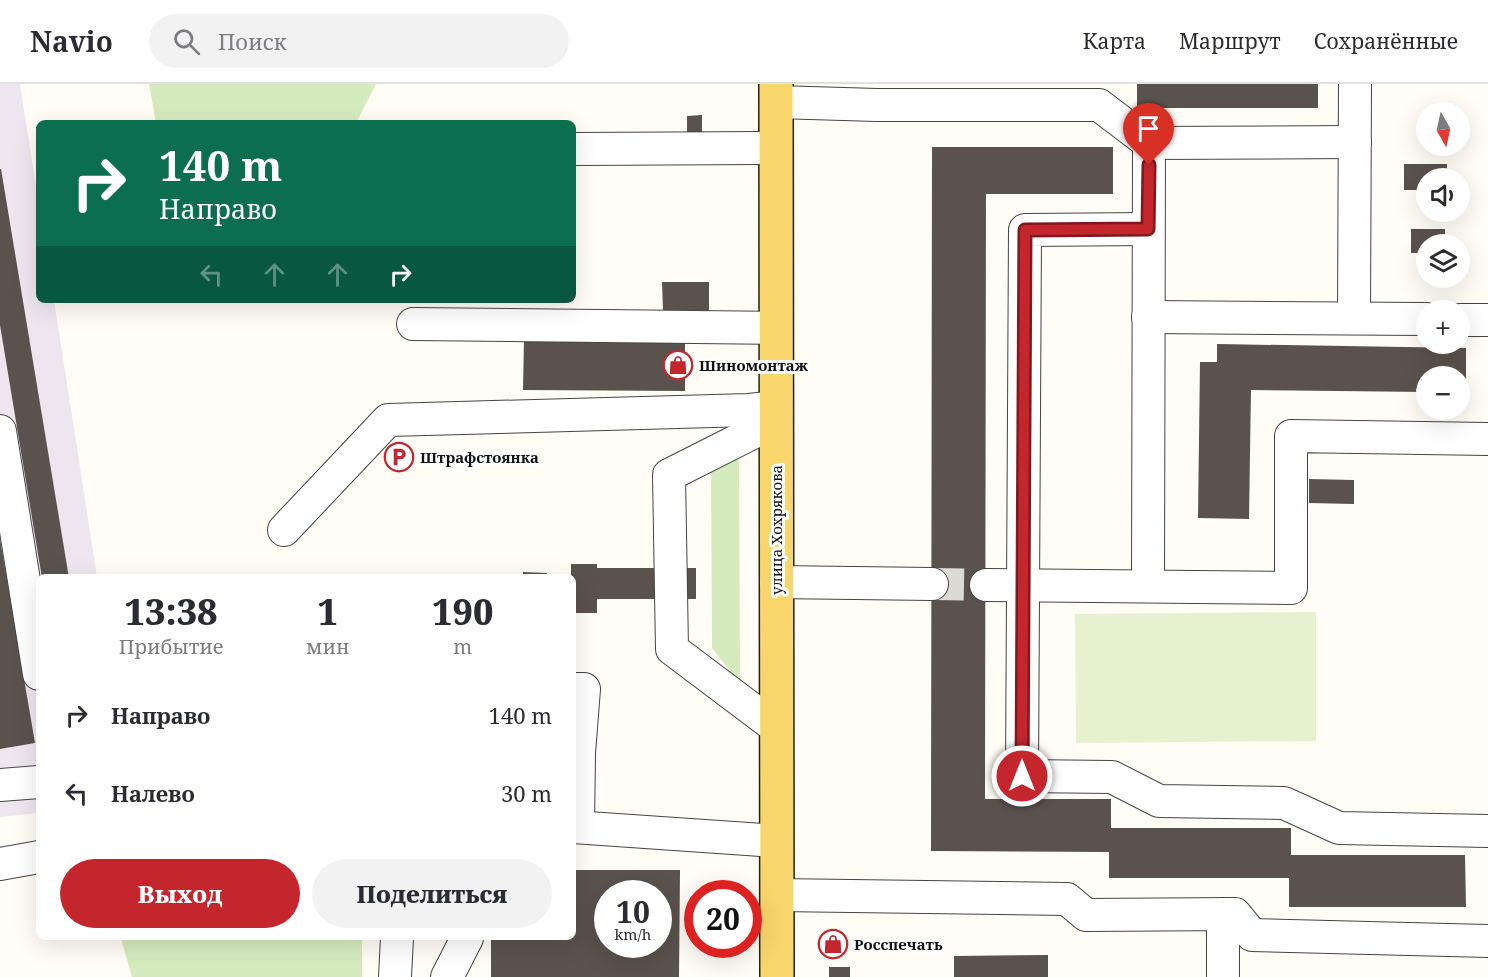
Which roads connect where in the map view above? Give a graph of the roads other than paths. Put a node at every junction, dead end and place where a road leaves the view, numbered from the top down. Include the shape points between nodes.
1 (1355, 84) edge
2 (776, 93) edge
3 (1025, 94) edge
4 (1099, 94) edge
5 (1355, 142) junction
6 (1149, 143) junction
7 (776, 148) junction
8 (576, 149) edge
9 (1148, 229) junction
10 (1148, 317) junction
11 (1354, 318) junction
12 (1416, 319) edge
13 (1470, 320) edge
14 (1488, 320) edge
15 (413, 324) dead end
16 (776, 328) junction
17 (776, 414) junction
18 (0, 431) edge
19 (1488, 439) edge
20 (284, 531) dead end
21 (776, 582) junction
22 (932, 584) tunnel mouth
23 (986, 585) tunnel mouth
24 (1023, 585) junction
25 (1148, 586) junction
26 (36, 655) edge
27 (576, 689) edge
28 (777, 728) junction
29 (576, 753) edge
30 (36, 782) edge
31 (0, 785) edge
32 (576, 827) edge
33 (1488, 831) edge
34 (777, 841) junction
35 (36, 858) edge
36 (0, 864) edge
37 (777, 895) junction
38 (1223, 914) junction
39 (397, 940) edge
40 (465, 940) edge
41 (1488, 941) edge
42 (395, 977) edge
43 (447, 977) edge
44 (777, 977) edge
45 (1223, 977) edge

1 - 5 lane
2 - 3 lane
2 - 7 main road, улица Хохрякова
3 - 4 lane
4 - 6 lane
5 - 6 lane
5 - 11 lane
6 - 9 lane
7 - 8 lane
7 - 16 main road, улица Хохрякова
9 - 10 lane
9 - 24 lane via 1025,230
10 - 11 lane
10 - 25 lane
11 - 12 lane
13 - 14 lane
15 - 16 lane
16 - 17 main road, улица Хохрякова
17 - 20 lane via 749,410 388,420
17 - 21 main road, улица Хохрякова
17 - 28 lane via 669,475 672,649
18 - 26 lane
19 - 25 lane via 1292,436 1291,588
21 - 22 lane
21 - 28 main road, улица Хохрякова
23 - 24 lane
24 - 25 lane
24 - 33 lane via 1022,776 1112,777 1159,801 1284,803 1340,828
27 - 29 lane via 584,689
28 - 34 main road, улица Хохрякова
30 - 31 lane
32 - 34 lane
34 - 37 main road, улица Хохрякова
35 - 36 lane
37 - 38 lane via 1067,899 1086,915
37 - 44 main road, улица Хохрякова
38 - 41 lane via 1235,914 1252,935
38 - 45 lane
39 - 42 lane
40 - 43 lane

